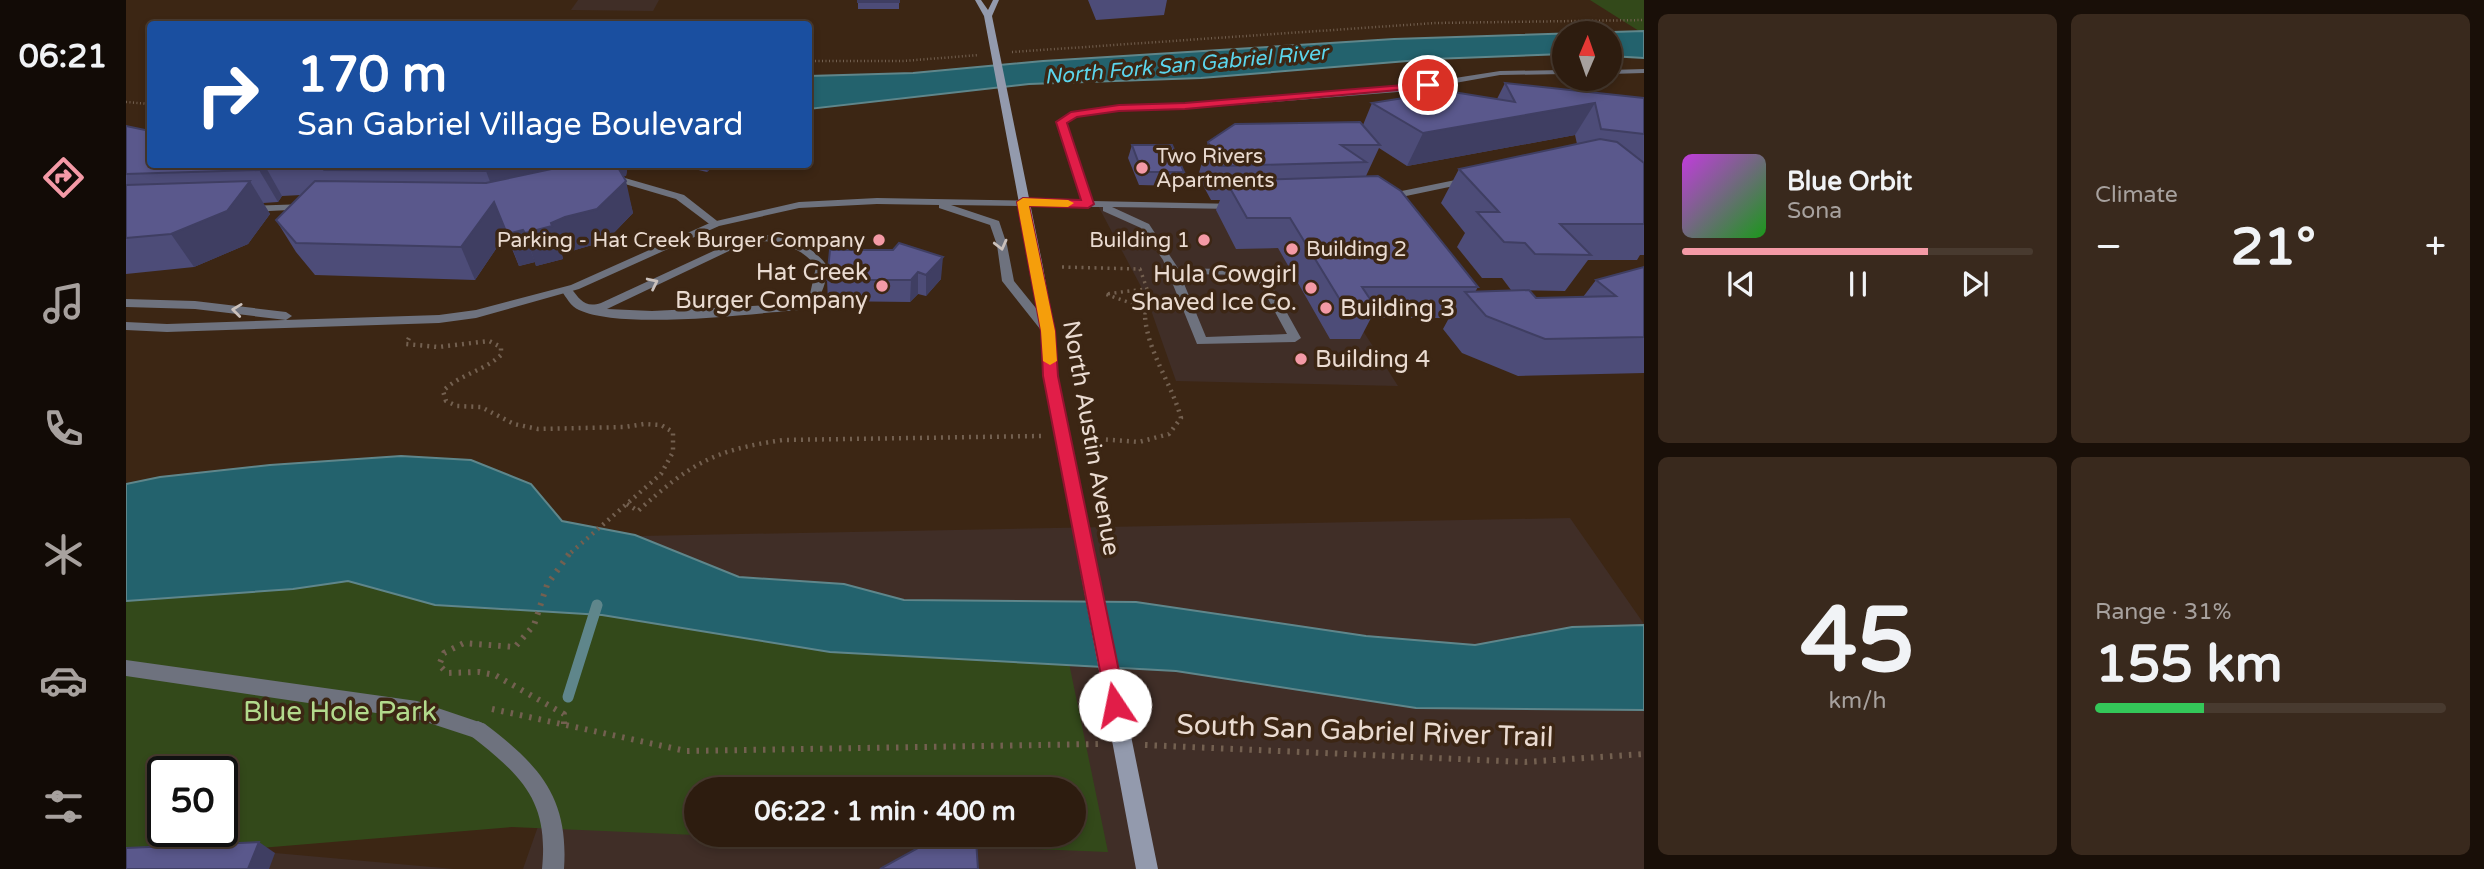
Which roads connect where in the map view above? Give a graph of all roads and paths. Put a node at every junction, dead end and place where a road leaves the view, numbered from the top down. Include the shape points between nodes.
1 (978, 0) edge
2 (996, 0) edge
3 (988, 16) junction
4 (1644, 20) edge
5 (1011, 52) dead end
6 (987, 54) dead end
7 (812, 61) edge
8 (1644, 71) edge
9 (1552, 72) edge
10 (1622, 72) edge
11 (126, 102) edge
12 (147, 104) edge
13 (1484, 176) edge
14 (590, 187) edge
15 (1371, 199) edge
16 (929, 201) junction
17 (1023, 202) junction
18 (1088, 204) junction
19 (1245, 206) edge
20 (323, 207) edge
21 (231, 209) edge
22 (716, 224) junction
23 (1062, 267) dead end
24 (1174, 271) junction
25 (567, 290) junction
26 (126, 303) edge
27 (591, 310) junction
28 (329, 321) junction
29 (126, 326) edge
30 (1048, 331) junction
31 (409, 338) dead end
32 (1043, 436) dead end
33 (1080, 438) dead end
34 (627, 504) junction
35 (126, 668) edge
36 (478, 707) dead end
37 (564, 724) junction
38 (1104, 744) dead end
39 (1131, 744) dead end
40 (1644, 754) edge
41 (552, 869) edge
42 (1147, 869) edge

1 - 3 main road, North Austin Avenue
2 - 3 main road
3 - 17 main road, North Austin Avenue
4 - 5 path via 1434,23
6 - 7 path via 902,61
8 - 10 street
9 - 18 street via 1074,114 1061,122
11 - 12 path
13 - 15 street via 1399,201
14 - 22 street via 625,181 680,197
16 - 17 street
16 - 22 street via 799,205
16 -> 30 street via 995,223 1008,281
17 - 18 street
17 - 30 main road, North Austin Avenue
18 - 19 street
18 - 24 street via 1145,226
20 - 21 street
22 - 25 street
23 - 33 path via 1140,269 1147,289 1105,294 1145,308 1146,331 1181,418 1168,434 1139,442
24 - 24 street via 1201,341 1295,338 1259,272
25 - 27 street via 580,307
25 - 28 street via 477,314 439,319
28 -> 26 street via 195,305
27 -> 27 street via 748,238 780,241 813,255 822,267 818,295 799,306 634,316
28 - 29 street
30 - 42 main road, North Austin Avenue via 1051,376
31 - 34 path via 406,344 438,347 489,341 501,346 501,355 493,364 451,381 443,391 446,401 457,406 481,407 514,424 538,429 644,424 661,425 673,432 673,452 661,474
32 - 34 path via 783,440 720,452 660,490 638,511
34 - 37 path via 559,567 548,584 535,630 527,638 516,647 464,643 444,653 439,665 447,673 495,675 564,714
35 - 41 street via 417,710 478,730 539,788 552,812
36 - 37 path
37 - 38 path via 686,751
39 - 40 path, South San Gabriel River Trail via 1525,762

